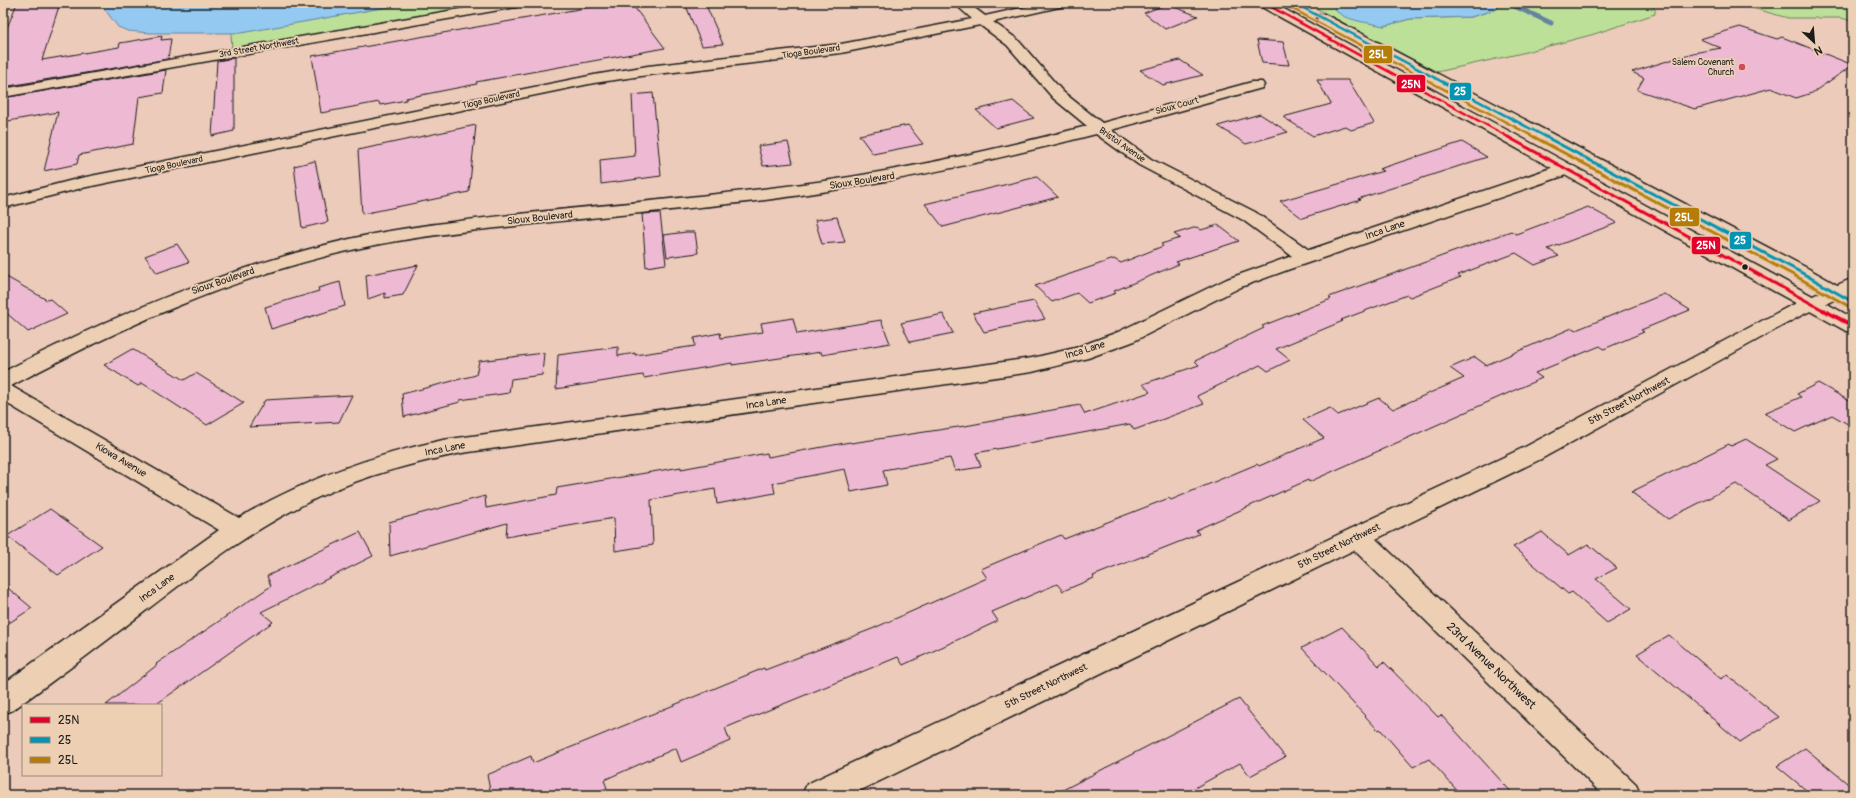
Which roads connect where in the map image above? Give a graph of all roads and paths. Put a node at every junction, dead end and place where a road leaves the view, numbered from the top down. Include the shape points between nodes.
1 (516, 3) edge
2 (960, 3) edge
3 (1060, 3) edge
4 (1264, 3) edge
5 (1294, 3) edge
6 (983, 20) junction
7 (1257, 85) dead end
8 (3, 93) edge
9 (1097, 128) junction
10 (1566, 168) junction
11 (3, 203) edge
12 (1306, 256) junction
13 (1853, 284) edge
14 (1836, 293) junction
15 (1853, 302) edge
16 (1813, 304) junction
17 (1853, 326) edge
18 (3, 381) edge
19 (3, 391) edge
20 (239, 530) junction
21 (1357, 537) junction
22 (3, 701) edge
23 (818, 795) edge
24 (1626, 795) edge

1 - 8 street, 3rd Street Northwest
2 - 6 street, Bristol Avenue
3 - 6 street, Tioga Boulevard
4 - 10 street
5 - 14 street
6 - 9 street, Bristol Avenue via 1012,42 1058,95
6 - 11 street, Tioga Boulevard via 830,50 643,70 594,79 81,184
7 - 9 street, Sioux Court
9 - 12 street, Bristol Avenue via 1144,162 1248,216
9 - 18 street, Sioux Boulevard via 980,158 900,175 791,191 463,226 355,244 260,269 167,301 112,325
10 - 12 street, Inca Lane
10 - 16 street
12 - 20 street, Inca Lane via 1234,284 1125,337 1081,353 996,371 444,448 403,457 359,471 312,490
13 - 14 street, 5th Street Northwest
14 - 15 street
14 - 16 street, 5th Street Northwest
16 - 17 street
16 - 21 street, 5th Street Northwest via 1795,311 1533,453
19 - 20 street, Kiowa Avenue
20 - 22 street, Inca Lane
21 - 23 street, 5th Street Northwest
21 - 24 street, 23rd Avenue Northwest

